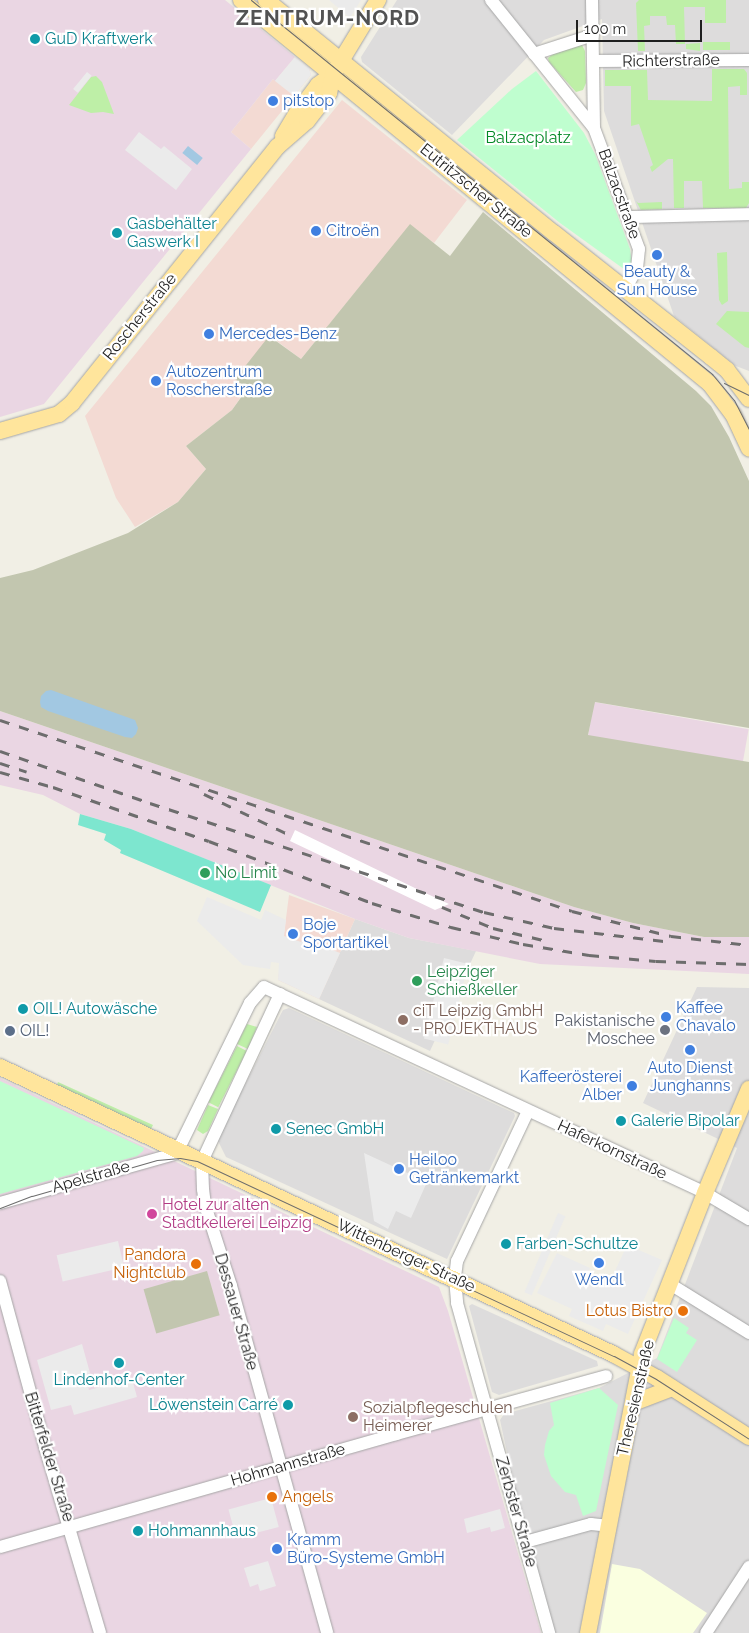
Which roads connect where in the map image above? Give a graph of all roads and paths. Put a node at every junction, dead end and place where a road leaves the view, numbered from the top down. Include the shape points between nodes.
1 (241, 0) edge
2 (266, 0) edge
3 (378, 0) edge
4 (491, 0) edge
5 (592, 0) edge
6 (593, 35) junction
7 (534, 54) junction
8 (749, 60) edge
9 (593, 61) junction
10 (337, 68) junction
11 (593, 93) junction
12 (575, 105) junction
13 (594, 128) junction
14 (749, 214) edge
15 (629, 217) junction
16 (626, 288) junction
17 (727, 370) junction
18 (749, 382) edge
19 (710, 384) junction
20 (749, 399) edge
21 (0, 431) edge
22 (749, 448) edge
23 (280, 994) junction
24 (0, 1067) edge
25 (749, 1089) edge
26 (528, 1111) junction
27 (180, 1151) junction
28 (202, 1161) junction
29 (705, 1193) junction
30 (0, 1203) edge
31 (749, 1219) edge
32 (455, 1280) junction
33 (0, 1281) edge
34 (670, 1284) junction
35 (749, 1333) edge
36 (640, 1368) junction
37 (606, 1376) dead end
38 (672, 1388) junction
39 (633, 1403) junction
40 (486, 1410) junction
41 (749, 1437) edge
42 (280, 1468) junction
43 (608, 1526) junction
44 (70, 1527) junction
45 (525, 1542) junction
46 (0, 1547) edge
47 (749, 1567) edge
48 (100, 1633) edge
49 (327, 1633) edge
50 (549, 1633) edge
51 (588, 1633) edge
52 (706, 1633) edge

1 - 10 main road, Eutritzscher Straße
2 - 10 main road, Eutritzscher Straße
3 - 10 main road, Roscherstraße
4 - 7 street, Balzacstraße
5 - 6 street, Balzacstraße
6 - 7 street
6 - 9 street, Balzacstraße
7 - 12 street, Balzacstraße
8 - 9 street, Richterstraße
9 - 11 street, Balzacstraße
10 - 16 main road, Eutritzscher Straße
10 - 19 main road, Eutritzscher Straße
10 - 21 main road, Roscherstraße via 329,93 306,121 277,147 72,403 59,414
11 - 12 street
11 - 13 street, Balzacstraße
12 - 13 street, Balzacstraße
13 - 15 street, Balzacstraße
14 - 15 street
15 - 16 street, Balzacstraße via 639,250 637,268
16 - 17 main road, Eutritzscher Straße
17 - 18 main road
17 - 20 main road
19 - 20 main road
19 - 22 main road via 733,414
23 - 26 street, Haferkornstraße
23 - 27 street via 264,987 250,1003
23 - 28 street
24 - 27 main road, Wittenberger Straße
25 - 29 main road, Theresienstraße
26 - 29 street, Haferkornstraße
26 - 32 street, Zerbster Straße via 457,1261
27 - 28 main road, Wittenberger Straße
27 - 30 street, Apelstraße
28 - 32 main road, Wittenberger Straße
28 - 42 street, Dessauer Straße via 206,1205
29 - 31 street, Haferkornstraße
29 - 34 main road, Theresienstraße
32 - 36 main road, Wittenberger Straße
32 - 40 street, Zerbster Straße via 457,1302
33 - 44 street, Bitterfelder Straße
34 - 35 street
34 - 36 main road, Theresienstraße via 642,1354
36 - 38 main road, Wittenberger Straße
36 - 39 main road, Theresienstraße
37 - 40 street, Hohmannstraße
38 - 39 main road
38 - 41 main road, Wittenberger Straße
39 - 43 main road, Theresienstraße
40 - 42 street, Hohmannstraße
40 - 45 street, Zerbster Straße
42 - 44 street, Hohmannstraße
42 - 49 street, Dessauer Straße
43 - 45 street via 591,1524
43 - 51 main road, Theresienstraße
44 - 46 street, Hohmannstraße
44 - 48 street, Bitterfelder Straße
45 - 50 street, Zerbster Straße
47 - 52 street

